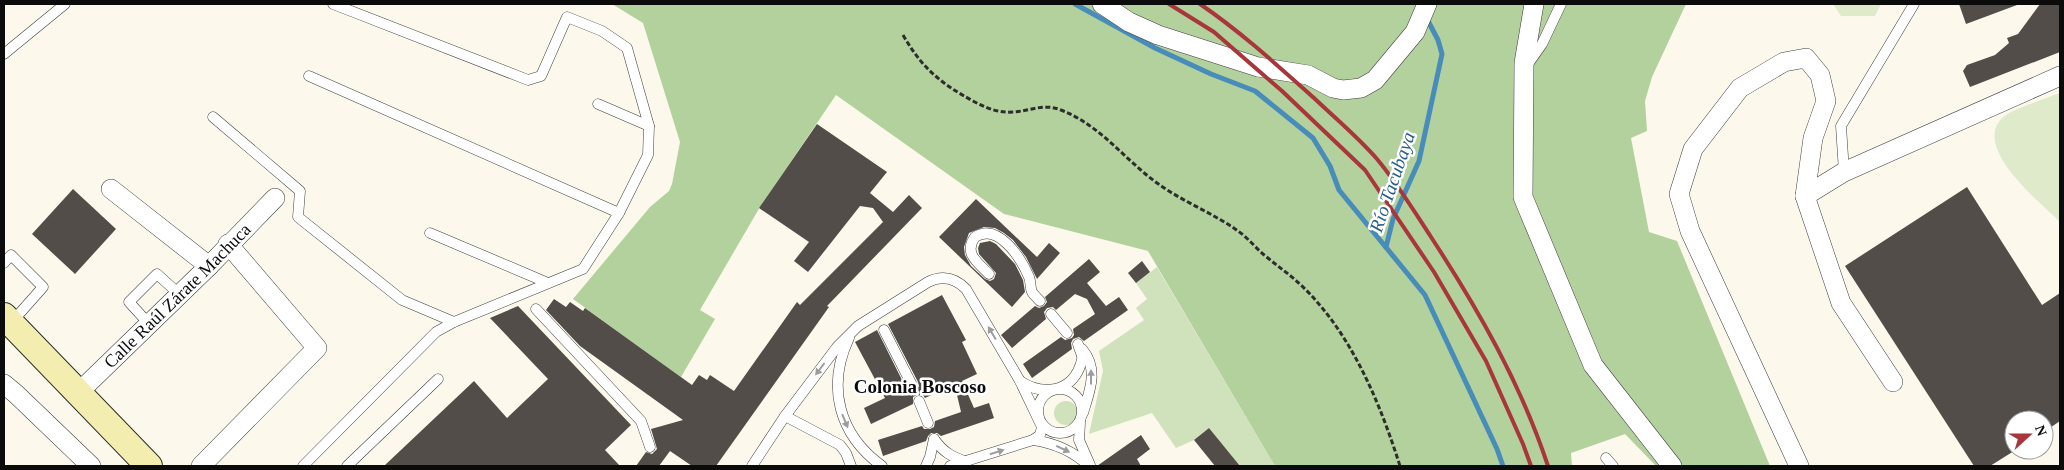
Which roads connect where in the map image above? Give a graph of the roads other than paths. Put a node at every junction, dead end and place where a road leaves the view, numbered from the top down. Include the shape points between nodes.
1 (65, 4) edge
2 (333, 4) edge
3 (1102, 4) edge
4 (1426, 4) edge
5 (1534, 4) edge
6 (1561, 4) edge
7 (1914, 4) edge
8 (4, 54) edge
9 (1524, 70) junction
10 (309, 76) dead end
11 (2060, 76) edge
12 (598, 104) dead end
13 (213, 117) dead end
14 (650, 126) junction
15 (1844, 172) junction
16 (111, 189) dead end
17 (1805, 196) junction
18 (275, 198) dead end
19 (619, 213) junction
20 (430, 233) dead end
21 (228, 244) junction
22 (4, 263) edge
23 (209, 266) junction
24 (990, 274) dead end
25 (548, 283) junction
26 (179, 294) junction
27 (1040, 301) dead end
28 (536, 309) dead end
29 (1051, 314) dead end
30 (7, 320) edge
31 (454, 322) junction
32 (149, 324) junction
33 (858, 326) junction
34 (884, 330) dead end
35 (1068, 332) dead end
36 (438, 379) dead end
37 (1020, 381) junction
38 (1893, 382) dead end
39 (4, 384) edge
40 (912, 385) dead end
41 (1055, 390) junction
42 (78, 393) junction
43 (919, 401) dead end
44 (785, 416) junction
45 (1082, 417) junction
46 (1041, 422) junction
47 (928, 424) dead end
48 (1060, 433) junction
49 (1033, 440) junction
50 (650, 447) dead end
51 (1606, 458) dead end
52 (966, 464) edge
53 (91, 466) edge
54 (149, 466) edge
55 (201, 466) edge
56 (303, 466) edge
57 (347, 466) edge
58 (752, 466) edge
59 (851, 466) edge
60 (882, 466) edge
61 (926, 466) edge
62 (950, 466) edge
63 (1089, 466) edge
64 (1613, 466) edge
65 (1672, 466) edge
66 (1799, 466) edge

1 - 8 lane
2 - 14 lane via 528,80 541,76 567,17 602,31 628,48
3 - 4 street via 1129,22 1158,35 1258,67 1308,76 1343,90 1361,88 1375,80 1415,32
5 - 9 street
6 - 9 lane via 1542,44
7 - 15 lane via 1842,126
9 - 65 street via 1523,197 1593,365
10 - 19 lane
11 - 15 street
12 - 14 lane
13 - 31 lane via 300,191 298,217 402,300
14 - 19 lane via 648,155
15 - 17 street
16 - 23 street
17 - 38 street via 1841,304
17 - 66 street via 1813,138 1826,101 1820,75 1806,58 1784,62 1740,88 1693,149 1678,194 1690,231
18 - 21 street, Calle Raúl Zárate Machuca
19 - 25 lane via 583,268
20 - 25 lane
21 - 23 street, Calle Raúl Zárate Machuca
21 - 55 street via 317,348
22 - 30 lane via 11,255 43,287
23 - 26 street, Calle Raúl Zárate Machuca
24 - 27 lane via 971,256 970,251 975,237 985,232 996,234 1013,252 1029,276 1031,291
25 - 31 lane
26 - 32 street, Calle Raúl Zárate Machuca
26 - 32 lane via 157,274 129,302
28 - 50 lane via 641,421
29 - 35 lane
30 - 42 main road
31 - 56 lane via 436,332
32 - 42 street, Calle Raúl Zárate Machuca
37 -> 33 lane via 966,289 954,280 940,278 928,282
33 -> 44 lane via 837,347
33 -> 60 lane via 850,336 839,364 839,401 852,435
34 - 40 lane
36 - 57 lane
37 - 41 lane via 1037,390
37 - 46 lane
39 - 53 street
41 - 45 lane via 1071,392 1078,397 1082,404
45 -> 41 lane via 1092,374 1087,356 1078,344 1083,358 1079,369 1070,381
41 - 46 lane via 1042,399 1038,414
42 - 54 main road
43 - 47 lane
44 - 58 lane
44 - 59 lane via 840,445
45 - 48 lane via 1075,428
45 - 63 lane via 1078,428 1079,440
46 - 48 lane via 1052,432
46 - 49 lane via 1042,432
48 - 49 lane
52 -> 49 lane
49 -> 63 lane via 1066,449
51 - 64 lane
52 - 61 lane via 946,453 934,439
52 - 62 lane

